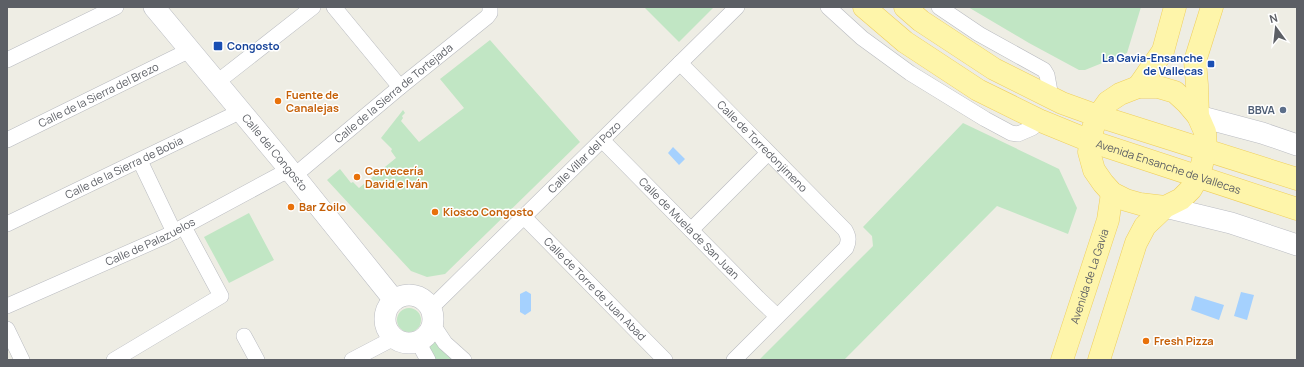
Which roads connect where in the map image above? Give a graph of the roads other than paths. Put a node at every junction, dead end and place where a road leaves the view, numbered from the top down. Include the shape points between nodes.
1 (116, 7) edge
2 (154, 7) edge
3 (313, 7) edge
4 (334, 7) edge
5 (736, 7) edge
6 (828, 7) edge
7 (864, 7) edge
8 (905, 7) edge
9 (939, 7) edge
10 (1175, 7) edge
11 (1212, 7) edge
12 (490, 8) edge
13 (190, 50) junction
14 (7, 60) edge
15 (680, 63) junction
16 (216, 82) junction
17 (1138, 86) junction
18 (400, 87) junction
19 (1051, 97) junction
20 (240, 110) junction
21 (1098, 116) junction
22 (1198, 116) junction
23 (1041, 121) junction
24 (7, 140) edge
25 (602, 140) junction
26 (1090, 141) junction
27 (1297, 145) edge
28 (1206, 149) junction
29 (768, 153) junction
30 (140, 161) junction
31 (291, 172) junction
32 (1199, 175) junction
33 (1297, 179) edge
34 (1112, 193) junction
35 (1165, 206) junction
36 (1297, 209) edge
37 (524, 217) junction
38 (7, 224) edge
39 (179, 230) junction
40 (691, 230) junction
41 (1297, 244) edge
42 (394, 300) junction
43 (7, 306) edge
44 (777, 316) junction
45 (432, 317) junction
46 (7, 328) edge
47 (244, 336) dead end
48 (394, 338) junction
49 (418, 342) junction
50 (22, 360) edge
51 (114, 360) edge
52 (257, 360) edge
53 (352, 360) edge
54 (428, 360) edge
55 (464, 360) edge
56 (666, 360) edge
57 (734, 360) edge
58 (1062, 360) edge
59 (1099, 360) edge

1 - 14 street
2 - 13 street, Calle del Congosto
3 - 16 street
4 - 18 street
5 - 15 street, Calle Villar del Pozo
6 - 23 street via 862,38 910,74 984,119 1018,134
7 - 23 main road, Avenida Ensanche de Vallecas via 905,42 978,90
8 - 19 main road via 921,21 994,69
9 - 19 street via 979,34 1044,70
10 - 17 main road via 1163,51
11 - 22 main road via 1195,61
12 - 18 street, Calle de la Sierra de Tortejada via 487,17
13 - 16 street, Calle del Congosto
13 - 24 street, Calle de la Sierra del Brezo
15 - 25 street, Calle Villar del Pozo
15 - 29 street, Calle de Torredonjimeno
16 - 20 street, Calle del Congosto
17 - 21 main road via 1108,102
17 - 22 main road via 1158,87 1175,92
18 - 31 street, Calle de la Sierra de Tortejada via 301,170
19 - 21 main road
20 - 30 street, Calle de la Sierra de Bobia
20 - 31 street, Calle del Congosto
21 - 26 main road
21 - 28 main road
22 - 27 street
22 - 28 main road via 1205,132
23 - 26 main road, Avenida Ensanche de Vallecas
25 - 37 street, Calle Villar del Pozo
25 - 40 street, Calle de Muela de San Juan
26 - 32 main road, Avenida Ensanche de Vallecas
26 - 34 main road via 1089,152 1094,170
28 - 32 main road
28 - 33 main road
29 - 40 street
29 - 44 street, Calle de Torredonjimeno via 845,230 848,236 846,248
30 - 38 street, Calle de la Sierra de Bobia
30 - 39 street
31 - 39 street, Calle de Palazuelos via 281,174
31 - 42 street, Calle del Congosto
32 - 35 main road via 1181,199
32 - 36 main road, Avenida Ensanche de Vallecas
34 - 35 main road via 1140,204
34 - 58 main road, Avenida de La Gavia via 1108,220
35 - 41 street
35 - 59 main road via 1145,226 1136,243
37 - 45 street, Calle Villar del Pozo
37 - 56 street, Calle de Torre de Juan Abad
39 - 43 street, Calle de Palazuelos
39 - 51 street via 221,296
40 - 44 street, Calle de Muela de San Juan
42 - 45 street via 404,295 424,299
42 - 48 street via 387,308 385,318 386,328
44 - 57 street
45 - 49 street via 427,336
45 - 55 street via 445,343
46 - 50 street
47 - 52 street
48 - 49 street via 408,344
48 - 53 street
49 - 54 street

